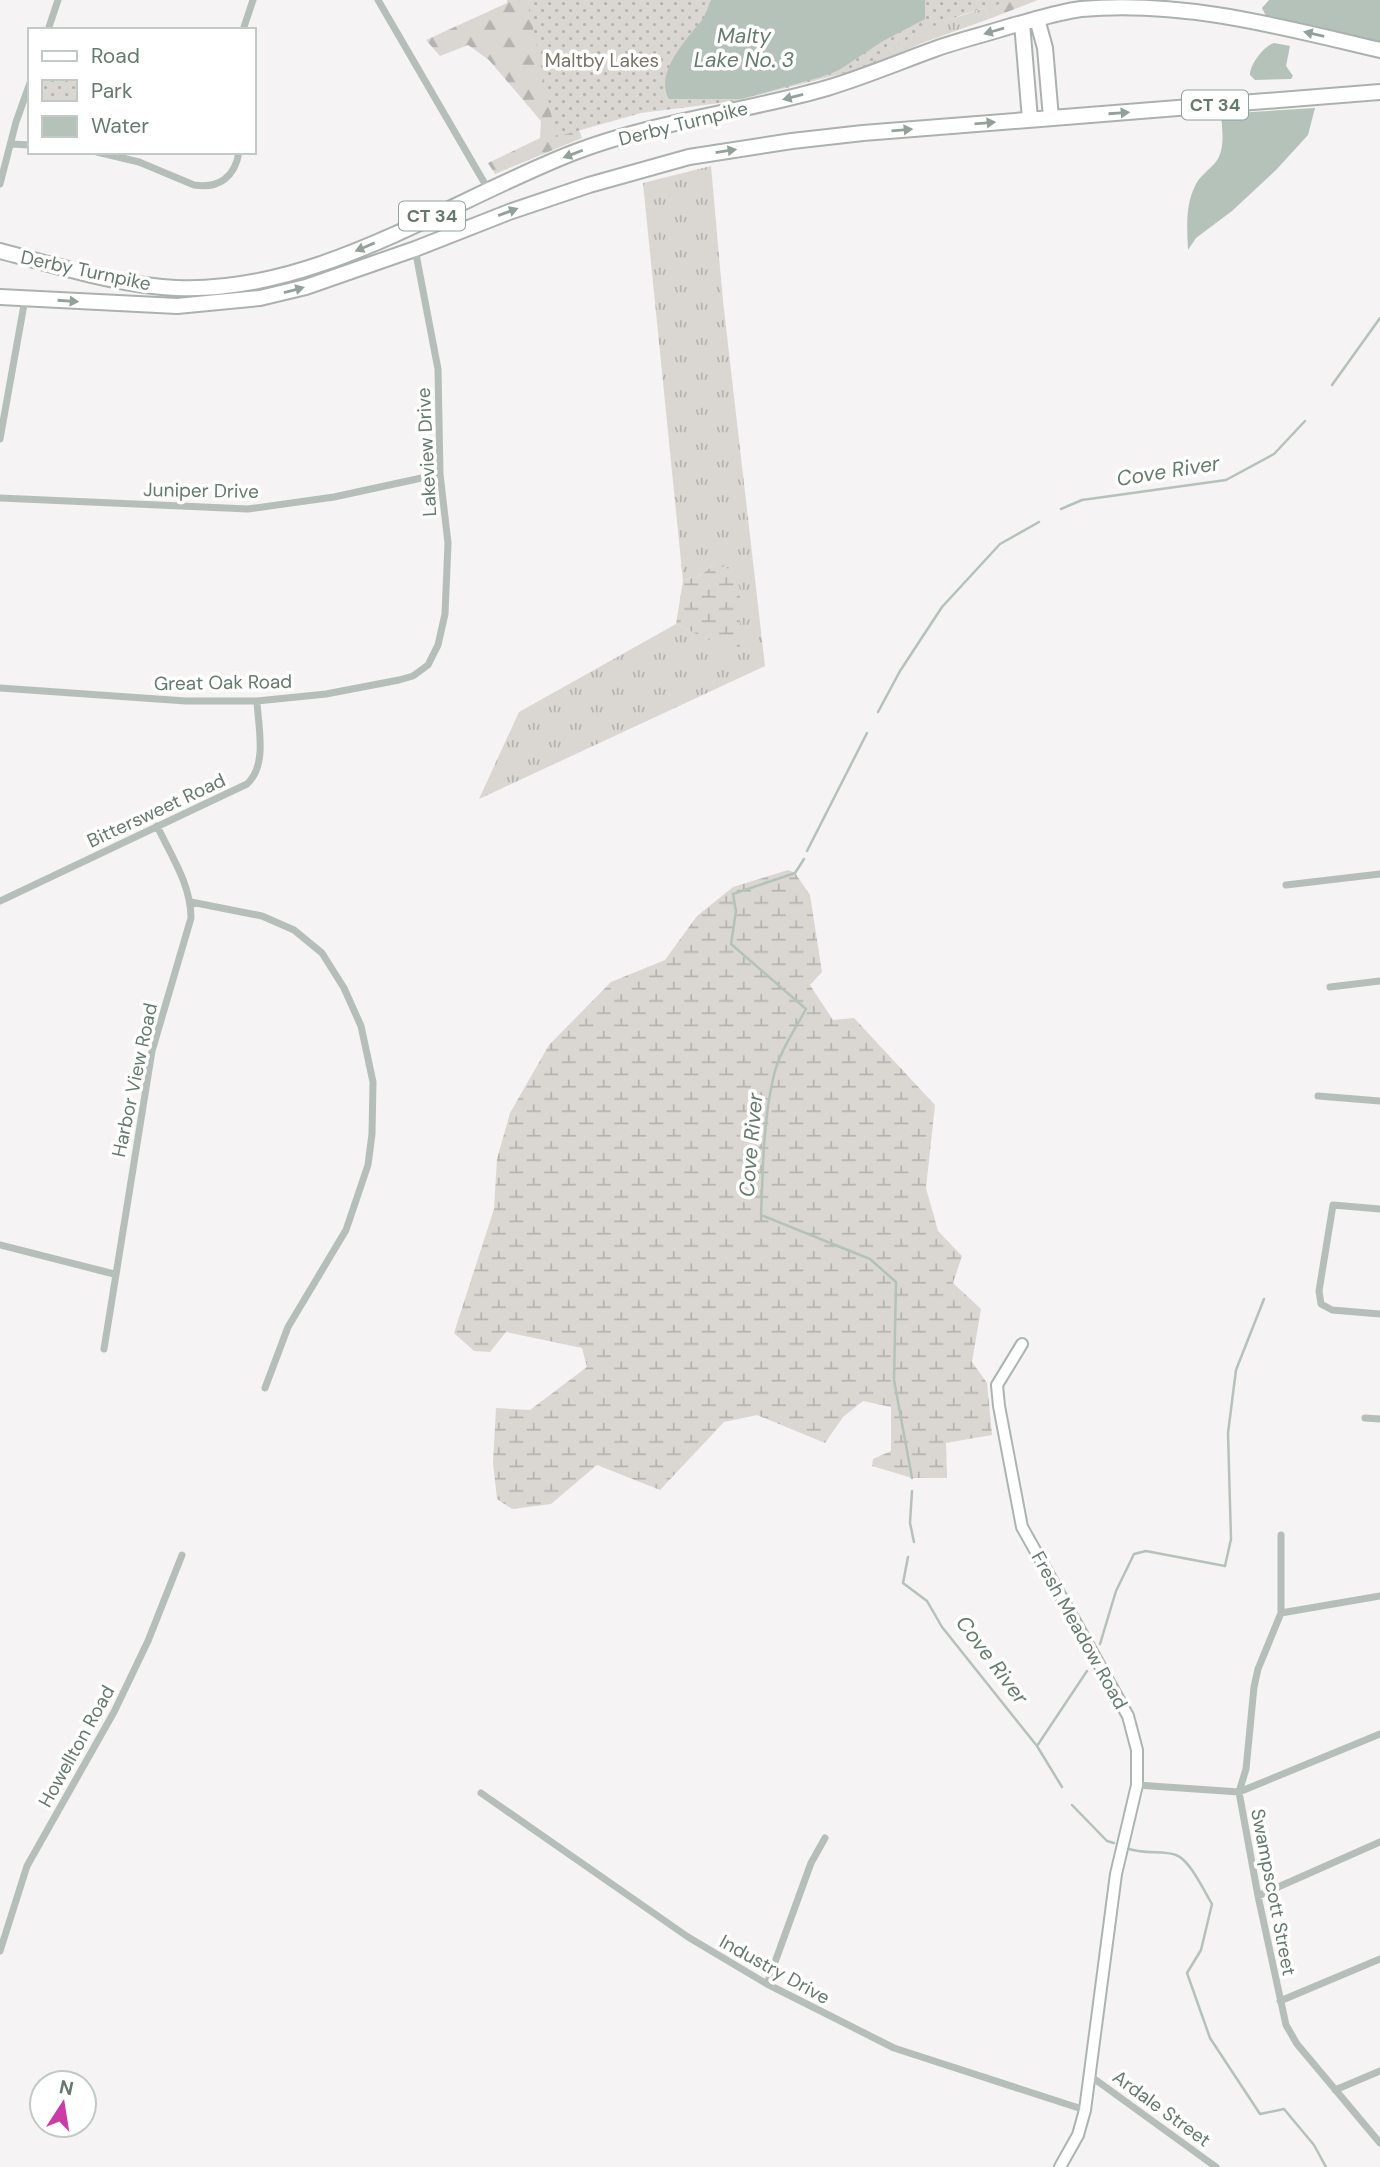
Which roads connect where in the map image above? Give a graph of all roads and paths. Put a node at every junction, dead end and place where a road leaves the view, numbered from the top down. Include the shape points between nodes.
1 (58, 0) edge
2 (253, 0) edge
3 (378, 0) edge
4 (1030, 21) junction
5 (49, 28) edge
6 (244, 28) edge
7 (1380, 50) edge
8 (28, 90) edge
9 (1380, 92) edge
10 (1051, 118) junction
11 (1030, 119) junction
12 (11, 145) junction
13 (28, 145) edge
14 (105, 154) edge
15 (239, 154) edge
16 (0, 184) edge
17 (488, 189) junction
18 (415, 248) junction
19 (0, 251) edge
20 (0, 297) edge
21 (25, 299) junction
22 (0, 439) edge
23 (440, 474) junction
24 (0, 498) edge
25 (434, 654) joint
26 (0, 688) edge
27 (257, 701) junction
28 (157, 826) junction
29 (1380, 874) edge
30 (1286, 885) dead end
31 (0, 901) edge
32 (191, 902) junction
33 (1380, 981) edge
34 (1330, 987) dead end
35 (1318, 1096) dead end
36 (1380, 1101) edge
37 (1380, 1209) edge
38 (0, 1245) edge
39 (114, 1274) junction
40 (1380, 1314) edge
41 (1021, 1344) dead end
42 (104, 1349) dead end
43 (265, 1388) dead end
44 (1365, 1418) dead end
45 (1380, 1419) edge
46 (1281, 1535) dead end
47 (182, 1555) dead end
48 (1380, 1596) edge
49 (1281, 1613) junction
50 (1380, 1734) edge
51 (1137, 1785) junction
52 (1239, 1792) junction
53 (481, 1793) dead end
54 (825, 1838) dead end
55 (1380, 1842) edge
56 (1258, 1896) junction
57 (0, 1951) edge
58 (1380, 1959) edge
59 (767, 1984) junction
60 (1280, 2001) junction
61 (1380, 2071) edge
62 (1089, 2074) junction
63 (1335, 2090) junction
64 (1084, 2110) junction
65 (1380, 2143) edge
66 (1060, 2167) edge
67 (1216, 2167) edge

1 - 5 street
2 - 6 street
3 - 17 street
7 -> 4 highway, Derby Turnpike / CT 34 via 1216,13 1158,6 1080,9
4 - 10 highway via 1045,48
4 - 11 highway
4 -> 17 highway, Derby Turnpike / CT 34 via 826,88 648,129
8 - 12 street
10 -> 9 highway, Derby Turnpike / CT 34
10 - 11 highway, Derby Turnpike / CT 34
18 -> 11 highway, Derby Turnpike / CT 34 via 589,185 689,157 804,139
12 - 13 street
12 - 16 street
14 - 15 street via 204,187 225,181
17 -> 19 highway, Derby Turnpike / CT 34 via 366,247 250,284 144,285
21 -> 18 highway, Derby Turnpike / CT 34 via 177,306 260,299
18 - 23 street, Lakeview Drive via 438,369
20 - 21 highway, Derby Turnpike / CT 34
21 - 22 street
23 - 24 street, Juniper Drive via 334,497 248,509
23 - 25 street, Lakeview Drive via 449,543 447,597
25 - 27 street, Great Oak Road via 424,669 407,679
26 - 27 street, Great Oak Road via 186,701
27 - 28 street, Bittersweet Road via 260,753 252,779
28 - 31 street, Bittersweet Road
28 - 32 street
29 - 30 street
32 - 39 street, Harbor View Road via 191,918 152,1051
32 - 43 street via 262,916 294,930 322,953 361,1026 373,1082 368,1165 346,1230 288,1327
33 - 34 street
35 - 36 street
37 - 40 street via 1333,1205 1319,1291 1321,1304 1332,1310
38 - 39 street
39 - 42 street, Harbor View Road
41 - 51 street, Fresh Meadow Road via 997,1385 1017,1510 1022,1527 1128,1716 1137,1750
44 - 45 street
46 - 49 street, Swampscott Street
47 - 57 street, Howellton Road via 114,1712 27,1866
48 - 49 street
49 - 52 street, Swampscott Street via 1258,1669
50 - 52 street
51 - 52 street
51 - 62 street, Fresh Meadow Road via 1116,1874
52 - 56 street, Swampscott Street
53 - 59 street, Industry Drive via 688,1937
54 - 59 street via 811,1863
55 - 56 street
56 - 60 street, Swampscott Street
58 - 60 street
59 - 64 street, Industry Drive via 894,2048
60 - 63 street, Swampscott Street via 1297,2044
61 - 63 street
62 - 64 street, Fresh Meadow Road
62 - 67 street, Ardale Street
63 - 65 street, Swampscott Street
64 - 66 street, Fresh Meadow Road via 1078,2135

